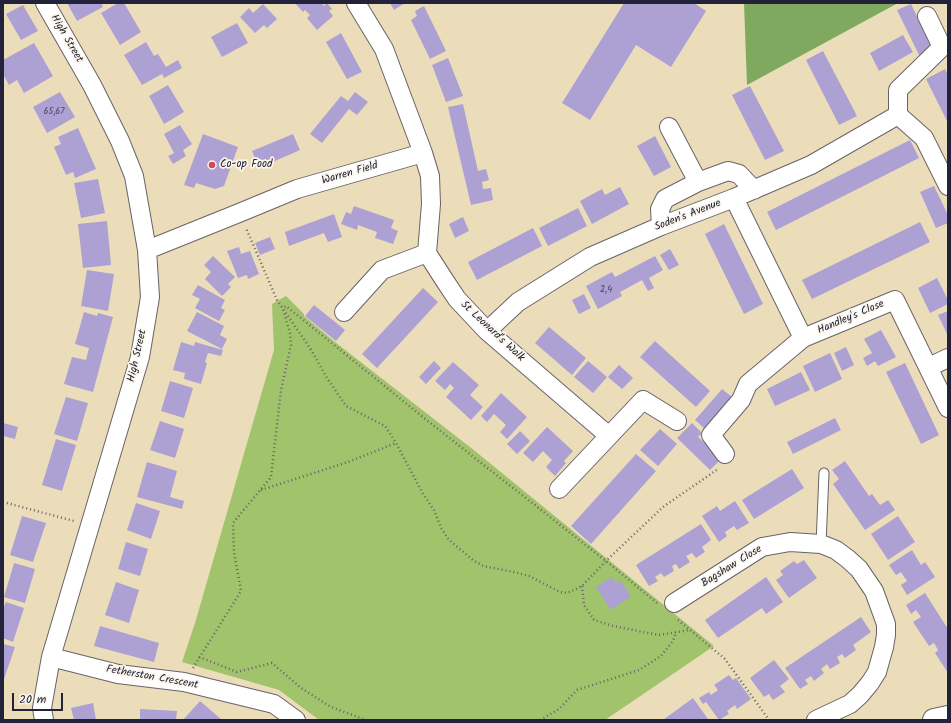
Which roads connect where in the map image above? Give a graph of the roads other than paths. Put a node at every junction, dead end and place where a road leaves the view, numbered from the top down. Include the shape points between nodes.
1 (45, 3) edge
2 (356, 3) edge
3 (927, 16) dead end
4 (898, 115) junction
5 (669, 127) dead end
6 (423, 153) junction
7 (698, 182) junction
8 (948, 186) edge
9 (754, 190) junction
10 (734, 198) junction
11 (661, 226) junction
12 (147, 250) junction
13 (427, 253) junction
14 (344, 312) dead end
15 (487, 331) junction
16 (803, 338) junction
17 (948, 358) edge
18 (929, 368) junction
19 (948, 408) edge
20 (677, 421) dead end
21 (609, 436) junction
22 (726, 454) road end
23 (824, 473) dead end
24 (558, 489) dead end
25 (821, 544) junction
26 (669, 608) road end
27 (51, 657) junction
28 (948, 716) edge
29 (44, 720) edge
30 (296, 720) edge
31 (816, 720) edge
32 (934, 720) edge

1 - 12 street, High Street via 92,85 134,176
2 - 6 street via 384,49
3 - 4 street via 942,47 898,90
4 - 8 street via 924,138
4 - 9 street, Soden's Avenue via 811,165
5 - 7 street
6 - 12 street, Warren Field via 297,189
6 - 13 street via 430,176 431,204
7 - 9 street via 728,171 739,174
7 - 11 street via 665,199 660,209
9 - 10 street, Soden's Avenue
10 - 11 street, Soden's Avenue
10 - 16 street
11 - 15 street, Soden's Avenue via 590,257 518,302
12 - 27 street, High Street via 150,297 140,357
13 - 14 street via 382,270
13 - 15 street, St Leonard's Walk via 457,299
15 - 21 street, St Leonard's Walk
16 - 18 street, Handley's Close via 895,300
16 - 22 street, Handley's Close via 748,384 741,400 710,435
17 - 18 street
18 - 19 street, Handley's Close
20 - 21 street via 643,400
21 - 24 street
23 - 25 lane
25 - 26 street, Bagshaw Close via 790,542 762,547
25 - 31 street, Bagshaw Close via 836,550 859,568 874,592 885,620 886,635 877,672 870,683 850,704
27 - 29 street, High Street via 42,708
27 - 30 street, Fetherston Crescent via 118,674 184,682 274,704
28 - 32 highway

